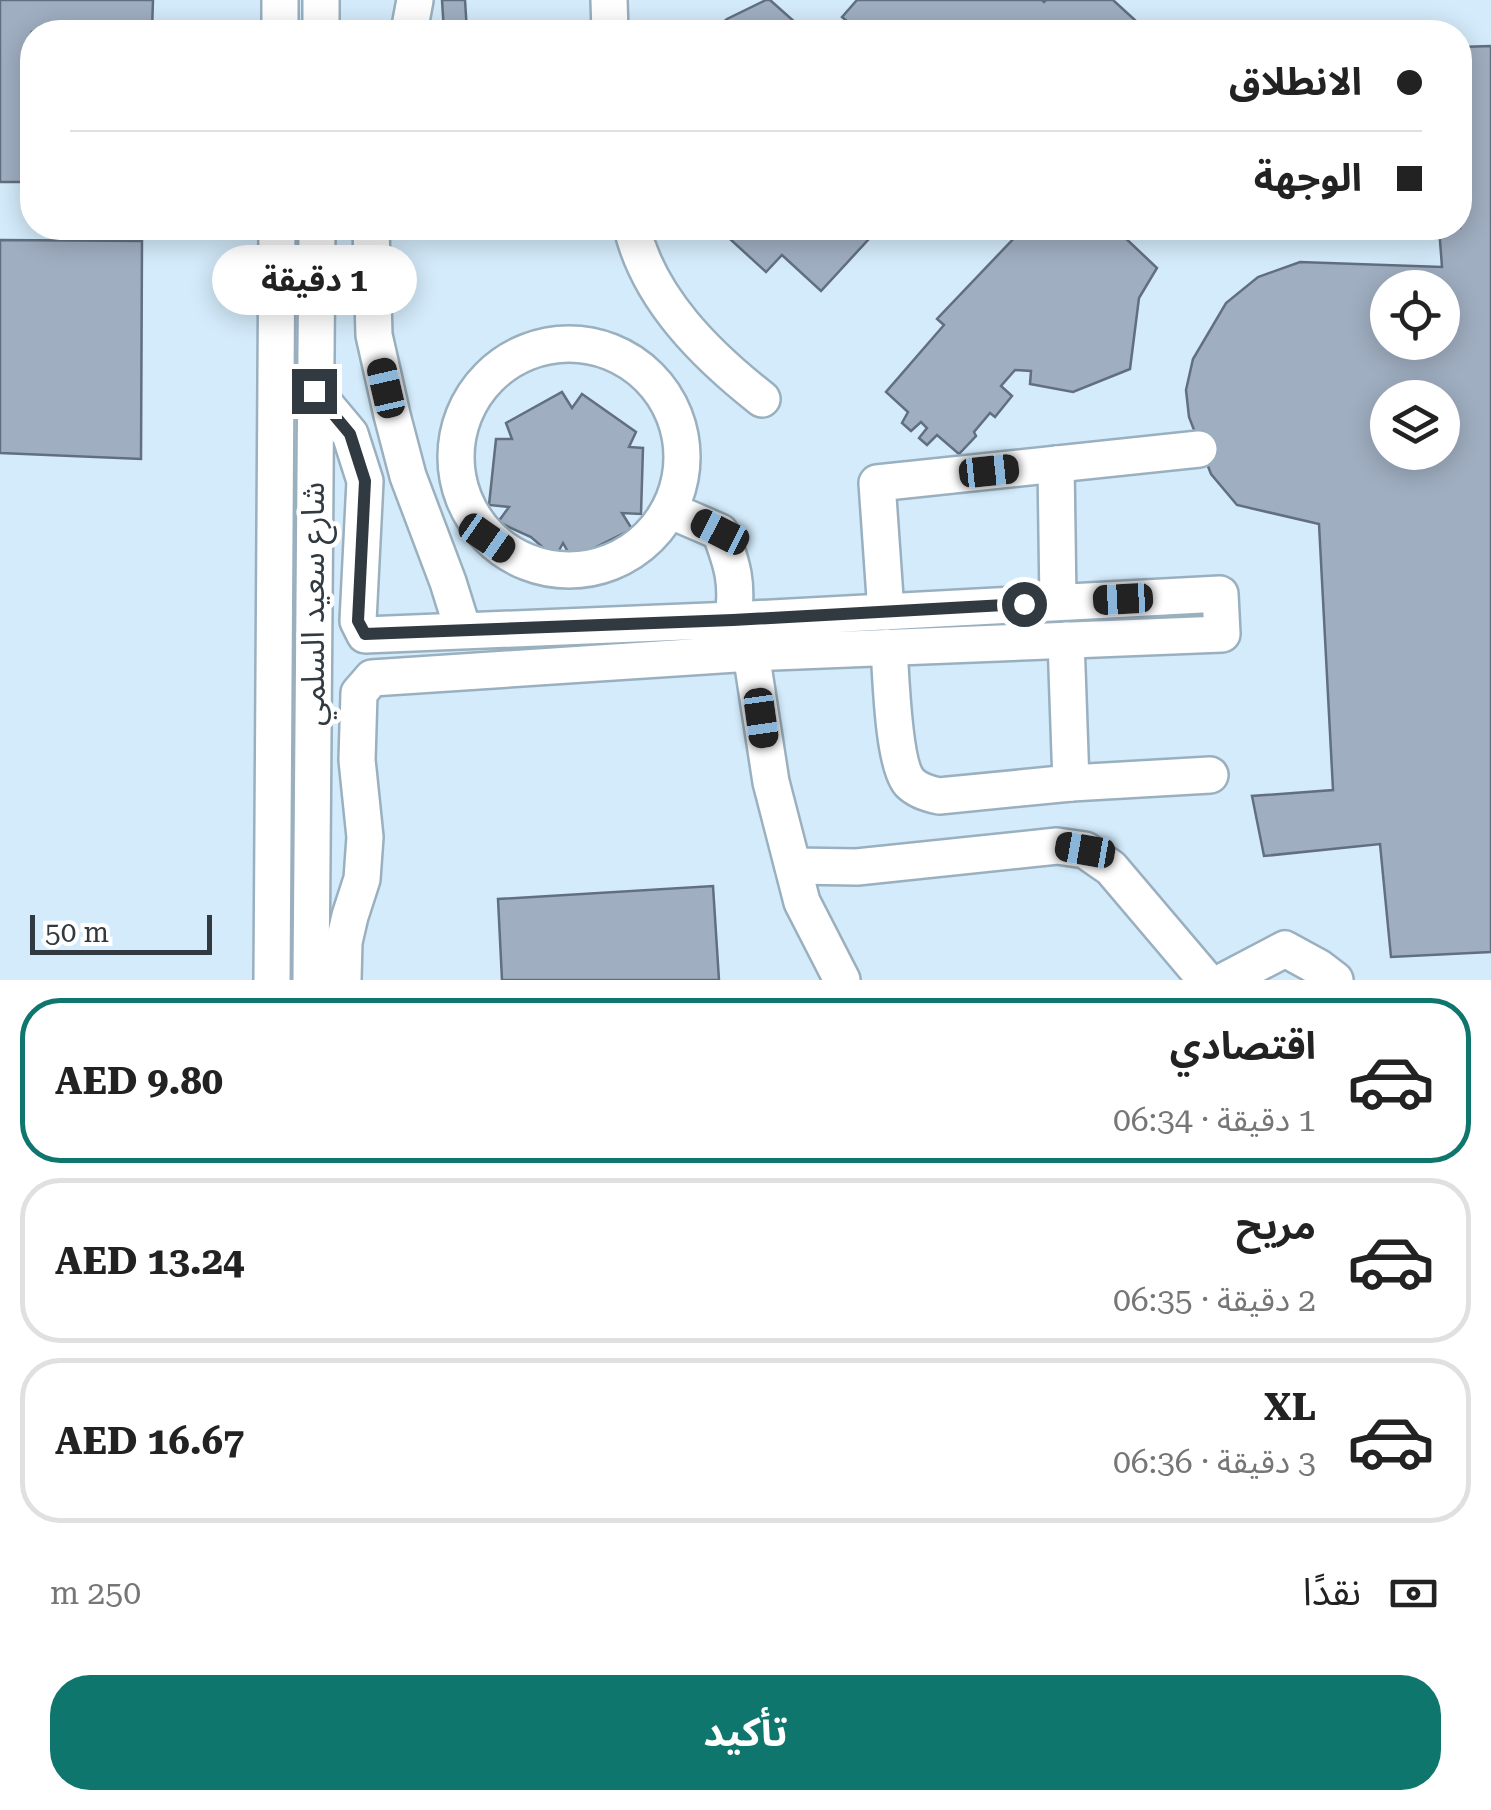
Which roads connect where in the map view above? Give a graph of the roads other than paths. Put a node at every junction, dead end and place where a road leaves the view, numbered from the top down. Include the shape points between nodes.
1 (277, 240) edge
2 (317, 240) edge
3 (371, 240) edge
4 (635, 240) edge
5 (314, 391) junction
6 (762, 399) dead end
7 (1199, 449) dead end
8 (1056, 464) junction
9 (669, 510) junction
10 (1058, 602) junction
11 (886, 612) junction
12 (733, 620) junction
13 (463, 630) junction
14 (1066, 640) junction
15 (889, 648) junction
16 (752, 654) junction
17 (1210, 776) dead end
18 (1071, 782) junction
19 (793, 866) junction
20 (272, 980) edge
21 (311, 980) edge
22 (343, 980) edge
23 (842, 980) edge
24 (1206, 980) edge
25 (1226, 980) edge
26 (1335, 980) edge

1 - 20 street, شارع سعيد السلمي
2 - 5 street, شارع سعيد السلمي
3 - 13 street via 374,335 392,415
4 - 6 street via 679,320
5 - 13 street via 350,434 365,481 358,621 365,634
5 - 21 street, شارع سعيد السلمي
7 - 8 street
8 - 10 street
8 - 11 street via 877,482
9 - 9 street via 683,462 679,425 663,391 636,364 603,348 566,343 528,350 496,369 472,398 457,433 455,471 466,507 487,538 518,559 554,570 591,569 626,556
9 - 12 street via 720,532 737,594
10 - 11 street
10 - 14 street via 1220,594 1222,634
11 - 12 street
12 - 13 street
14 - 15 street
14 - 18 street
15 - 16 street
15 - 18 street via 900,762 909,782 939,796
16 - 19 street via 771,782
16 - 22 street via 372,678 359,693 365,836
17 - 18 street
19 - 23 street via 802,902
19 - 24 street via 857,867 1057,846 1085,850 1111,868
25 - 26 street via 1285,949

